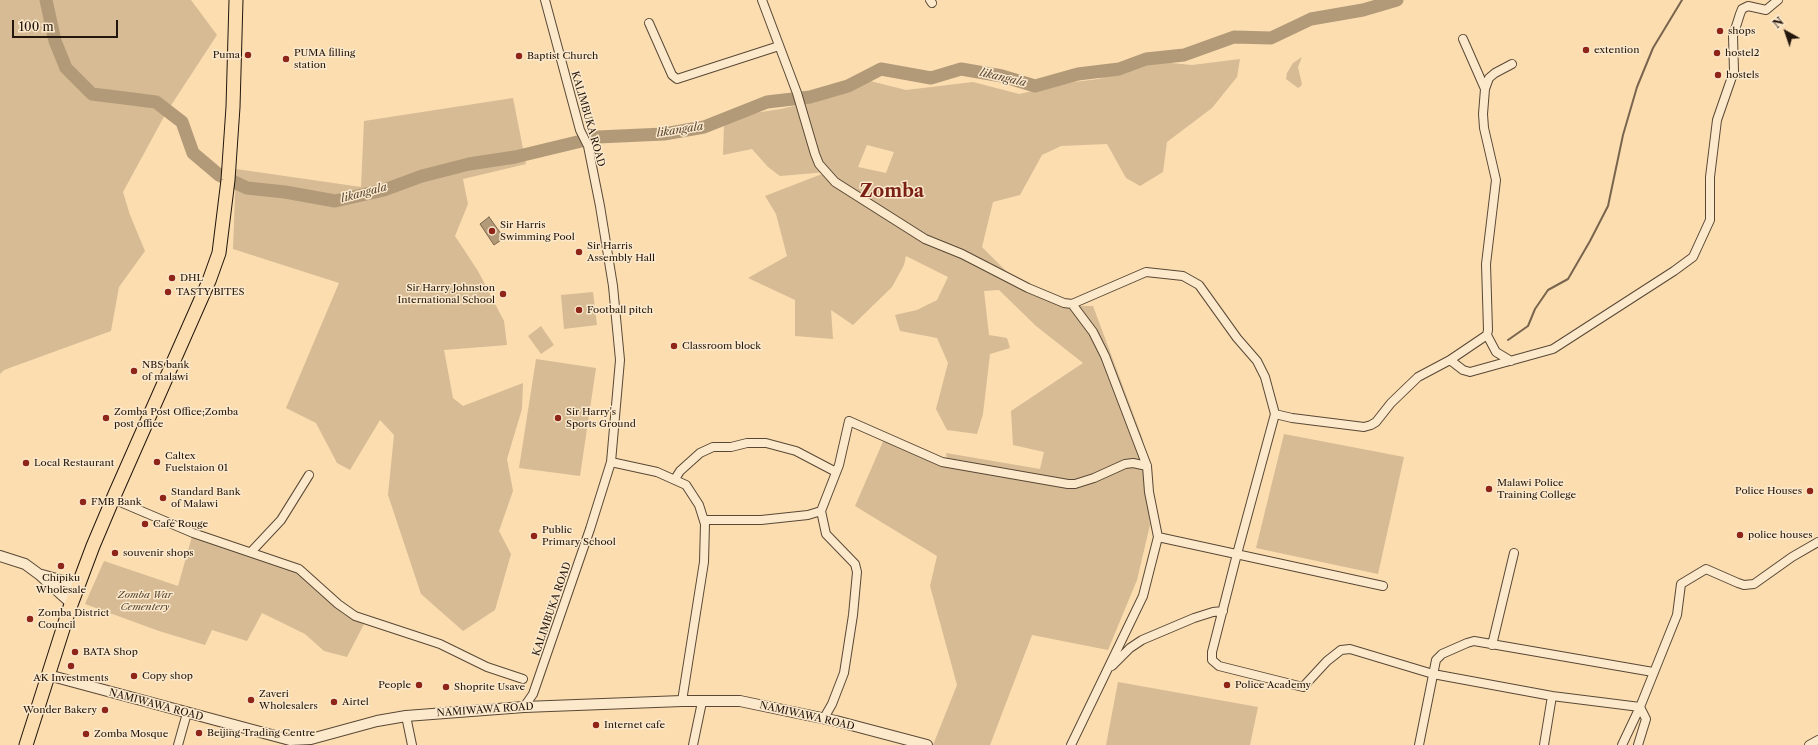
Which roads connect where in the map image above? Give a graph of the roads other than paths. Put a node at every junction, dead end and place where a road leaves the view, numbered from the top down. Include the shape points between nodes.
1 (236, 0) edge
2 (545, 0) edge
3 (762, 0) edge
4 (1778, 0) edge
5 (649, 23) dead end
6 (1463, 39) dead end
7 (780, 46) junction
8 (1512, 64) dead end
9 (1485, 88) junction
10 (1072, 304) junction
11 (1487, 335) junction
12 (1450, 360) junction
13 (1511, 362) junction
14 (1275, 414) junction
15 (611, 462) junction
16 (1146, 466) junction
17 (836, 472) junction
18 (309, 475) dead end
19 (674, 479) junction
20 (113, 499) junction
21 (821, 511) junction
22 (704, 520) junction
23 (1158, 536) junction
24 (1818, 542) edge
25 (250, 552) junction
26 (1514, 552) dead end
27 (1237, 554) junction
28 (0, 556) edge
29 (40, 575) junction
30 (78, 585) junction
31 (1383, 586) dead end
32 (71, 603) junction
33 (1223, 611) junction
34 (1492, 645) junction
35 (1107, 670) junction
36 (1653, 672) junction
37 (1433, 674) junction
38 (48, 675) junction
39 (523, 679) dead end
40 (1552, 696) junction
41 (682, 701) junction
42 (702, 702) junction
43 (524, 707) junction
44 (1640, 707) junction
45 (187, 713) junction
46 (406, 716) junction
47 (824, 718) junction
48 (1818, 740) edge
49 (289, 742) edge
50 (26, 745) edge
51 (178, 745) edge
52 (412, 745) edge
53 (692, 745) edge
54 (927, 745) edge
55 (1071, 745) edge
56 (1420, 745) edge
57 (1544, 745) edge
58 (1622, 745) edge
59 (1638, 745) edge
60 (1809, 745) edge

1 - 20 highway via 233,107 219,253 199,305
2 - 15 street, KALIMBUKA ROAD via 580,130 588,146 613,286 620,360
3 - 7 street
4 - 13 street via 1766,10 1748,6 1742,9 1740,14 1733,36 1734,71 1717,120 1710,178 1710,220 1696,254 1553,349
5 - 7 street via 672,74 677,79
6 - 9 street
7 - 10 street via 819,164 835,182 924,239 962,254 1028,288
8 - 9 street via 1489,78
9 - 11 street via 1484,128 1496,180 1486,264
10 - 14 street via 1146,272 1183,276 1199,285 1257,361 1265,377
10 - 16 street via 1090,328 1105,356
11 - 12 street
11 - 13 street via 1496,352
12 - 13 street via 1470,372
12 - 14 street via 1418,377 1371,425 1357,426
14 - 27 street
15 - 19 street via 642,468
15 - 43 street, KALIMBUKA ROAD via 533,694
16 - 17 street via 1125,464 1094,478 1068,484 942,462 849,421
16 - 23 street
17 - 19 street via 796,451 766,443 747,443 731,447 713,447 700,453
17 - 21 street
18 - 25 street via 280,520
19 - 22 street via 690,489 700,505
20 - 25 street via 193,533
20 - 30 highway
21 - 22 street via 808,516 761,520
21 - 47 street via 826,534 855,564 856,572 844,673
22 - 41 street via 704,562
23 - 27 street
23 - 35 street via 1143,596
24 - 36 street via 1754,584 1744,585 1706,569 1682,584 1677,615
25 - 39 street via 299,569 355,616 440,644 487,667
26 - 34 street
27 - 31 street
27 - 33 street
28 - 29 street via 25,564
29 - 30 street
29 - 32 street
30 - 32 highway
32 - 38 highway
33 - 35 street via 1194,618 1142,640
33 - 37 street via 1212,652 1212,660 1219,666 1303,687 1327,661 1341,650 1350,649
34 - 36 street
34 - 37 street via 1474,641 1442,654 1436,660
35 - 55 street
36 - 44 street
37 - 40 street
37 - 56 street
38 - 45 street, NAMIWAWA ROAD
38 - 50 highway
40 - 44 street
40 - 57 street
41 - 42 street, NAMIWAWA ROAD
41 - 43 street, NAMIWAWA ROAD
42 - 47 street, NAMIWAWA ROAD via 740,701
42 - 53 street
43 - 46 street, NAMIWAWA ROAD
44 - 58 street
44 - 59 street via 1646,719
45 - 49 street, NAMIWAWA ROAD
45 - 51 street
46 - 49 street, NAMIWAWA ROAD via 377,721 311,740
46 - 52 street
47 - 54 street, NAMIWAWA ROAD
48 - 60 street

